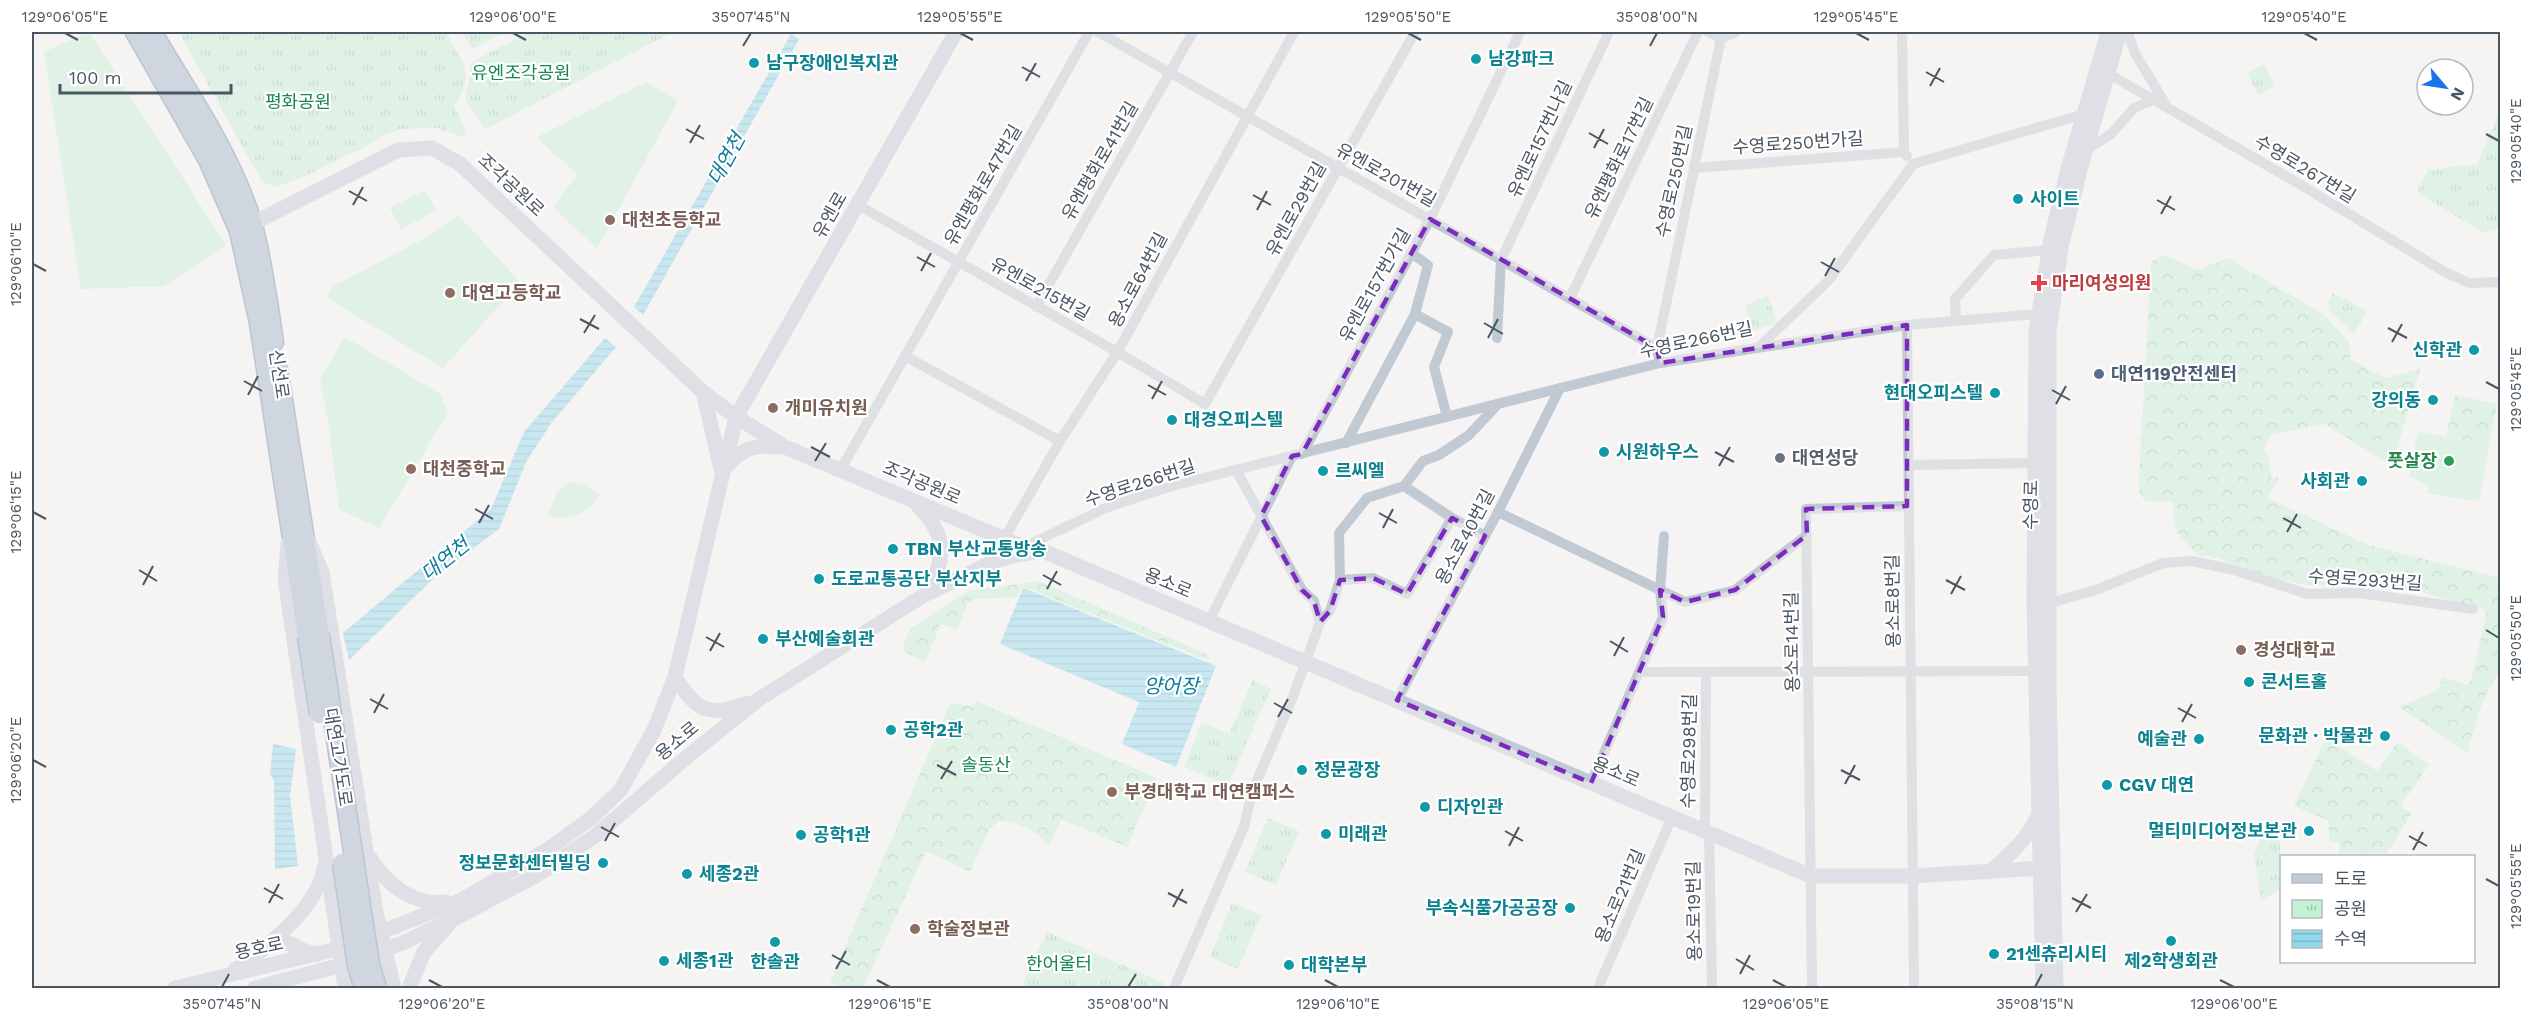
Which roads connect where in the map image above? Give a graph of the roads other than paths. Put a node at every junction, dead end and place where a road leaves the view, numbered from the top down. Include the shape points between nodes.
1 (135, 32) edge
2 (152, 32) edge
3 (957, 32) edge
4 (1089, 32) edge
5 (1098, 32) edge
6 (1193, 32) edge
7 (1294, 32) edge
8 (1415, 32) edge
9 (1520, 32) edge
10 (1609, 32) edge
11 (1698, 32) edge
12 (1708, 32) edge
13 (1736, 32) edge
14 (1902, 32) edge
15 (2108, 32) edge
16 (2120, 32) edge
17 (2127, 32) edge
18 (1721, 38) junction
19 (2103, 71) junction
20 (1170, 72) junction
21 (2153, 100) junction
22 (2168, 108) junction
23 (2084, 114) junction
24 (1246, 115) junction
25 (2085, 151) junction
26 (1904, 152) junction
27 (1913, 164) junction
28 (1338, 167) junction
29 (1694, 168) junction
30 (858, 205) junction
31 (1430, 219) junction
32 (252, 224) junction
33 (2049, 250) junction
34 (1412, 253) junction
35 (1502, 260) junction
36 (958, 262) junction
37 (2500, 282) edge
38 (1570, 298) junction
39 (1036, 307) junction
40 (1415, 314) junction
41 (2038, 315) junction
42 (1956, 321) junction
43 (1907, 325) junction
44 (1497, 338) dead end
45 (1760, 346) junction
46 (1657, 348) junction
47 (1118, 351) junction
48 (905, 356) junction
49 (1660, 363) junction
50 (1560, 388) junction
51 (703, 392) junction
52 (1205, 404) joint
53 (1498, 404) junction
54 (736, 417) junction
55 (1447, 417) junction
56 (1060, 441) junction
57 (1346, 443) junction
58 (785, 447) junction
59 (1297, 455) junction
60 (2037, 463) junction
61 (1909, 465) junction
62 (841, 469) junction
63 (1236, 470) junction
64 (721, 472) junction
65 (1404, 486) junction
66 (912, 500) junction
67 (1907, 506) junction
68 (1498, 512) junction
69 (1261, 516) junction
70 (1452, 518) junction
71 (296, 526) junction
72 (1485, 536) junction
73 (1664, 536) dead end
74 (1807, 536) junction
75 (1004, 539) junction
76 (1024, 547) junction
77 (1043, 551) junction
78 (1340, 579) junction
79 (1660, 590) junction
80 (926, 594) junction
81 (2049, 603) junction
82 (2473, 609) dead end
83 (1209, 621) junction
84 (1320, 622) junction
85 (314, 635) junction
86 (1304, 662) junction
87 (1809, 671) junction
88 (1911, 671) junction
89 (2036, 671) junction
90 (1641, 672) junction
91 (1706, 672) junction
92 (675, 676) junction
93 (759, 699) junction
94 (1397, 700) junction
95 (1591, 783) junction
96 (2040, 812) junction
97 (1672, 817) junction
98 (1707, 832) junction
99 (366, 852) junction
100 (326, 856) junction
101 (2041, 868) junction
102 (1990, 872) junction
103 (1811, 876) junction
104 (1913, 876) junction
105 (460, 901) junction
106 (454, 919) junction
107 (380, 933) junction
108 (277, 937) junction
109 (346, 946) junction
110 (384, 950) junction
111 (316, 955) junction
112 (348, 963) junction
113 (211, 978) junction
114 (175, 988) edge
115 (255, 988) edge
116 (345, 988) edge
117 (364, 988) edge
118 (377, 988) edge
119 (394, 988) edge
120 (409, 988) edge
121 (1174, 988) edge
122 (1598, 988) edge
123 (1712, 988) edge
124 (1812, 988) edge
125 (1914, 988) edge
126 (2043, 988) edge
127 (2056, 988) edge

1 - 71 highway via 208,160 239,231
2 - 32 highway, 신선로 via 226,157
3 - 30 main road, 유엔로
4 - 36 street, 유엔평화로47번길
5 - 20 street, 유엔로201번길
6 - 20 street, 유엔평화로41번길
7 - 24 street, 용소로64번길
8 - 28 street, 유엔로29번길
9 - 31 street, 유엔로157번가길
10 - 35 street, 유엔로157번나길
11 - 38 street, 유엔평화로17번길
12 - 18 street
13 - 18 street
14 - 26 street
15 - 19 main road, 수영로
16 - 19 main road, 수영로
17 - 22 street via 2150,81
18 - 29 street, 수영로250번길
19 - 21 street, 수영로267번길
19 - 23 main road, 수영로
19 - 25 main road, 수영로
20 - 24 street, 유엔로201번길
20 - 39 street, 유엔평화로41번길
21 - 22 street, 수영로267번길
21 - 25 street via 2134,108 2111,134
22 - 37 street, 수영로267번길 via 2445,272 2469,283
23 - 27 street
23 - 33 main road, 수영로
24 - 28 street, 유엔로201번길
24 - 47 street, 용소로64번길
25 - 81 main road, 수영로 via 2061,247 2049,332
26 - 27 street
26 - 29 street, 수영로250번가길
27 - 45 street, 수영로266번길 via 1828,281
28 - 31 street, 유엔로201번길
28 - 52 street, 유엔로29번길
29 - 46 street, 수영로250번길
30 - 36 street, 유엔로215번길
30 - 54 main road, 유엔로
31 - 34 street, 유엔로157번가길
31 - 35 street, 유엔로201번길
32 - 51 main road, 조각공원로 via 399,150 432,148 460,164
32 - 71 highway, 신선로 via 266,284
33 - 41 main road, 수영로
33 - 42 street via 1994,255 1955,299
34 - 40 street via 1428,265
34 - 59 street, 유엔로157번가길
35 - 38 street, 유엔로201번길
35 - 44 street
36 - 39 street, 유엔로215번길
36 - 48 street, 유엔평화로47번길
38 - 46 street, 유엔로201번길
39 - 47 street, 유엔로215번길
40 - 55 street via 1448,332 1434,367
40 - 57 street
41 - 42 street
41 - 60 main road, 수영로
42 - 43 street
43 - 45 street
43 - 61 street, 용소로8번길
45 - 49 street, 수영로266번길
46 - 49 street
47 - 52 street, 유엔로215번길
47 - 56 street, 용소로64번길
48 - 56 street
48 - 62 street, 유엔평화로47번길
49 - 50 street, 수영로266번길
50 - 53 street, 수영로266번길
50 - 68 street, 용소로40번길
51 - 54 main road, 조각공원로
51 - 64 main road
53 - 55 street, 수영로266번길
53 - 65 street via 1469,435 1423,461
54 - 58 main road, 조각공원로
54 - 64 main road, 유엔로
55 - 57 street, 수영로266번길
56 - 75 street, 용소로64번길
57 - 59 street, 수영로266번길
58 - 62 main road, 조각공원로
58 - 64 main road via 750,448 737,454
59 - 63 street, 수영로266번길
59 - 69 street, 유엔로157번가길
60 - 61 street
60 - 89 main road, 수영로
61 - 67 street, 용소로8번길
62 - 66 main road, 조각공원로
63 - 69 street
63 - 76 street, 수영로266번길 via 1108,507
64 - 92 main road
65 - 70 street
65 - 78 street via 1367,498 1339,533
66 - 75 main road, 조각공원로
66 - 80 main road via 931,519 941,552 938,574
67 - 74 street, 용소로14번길 via 1806,509
67 - 88 street, 용소로8번길
68 - 72 street, 용소로40번길
68 - 79 street
69 - 83 street, 유엔로157번가길
69 - 84 street via 1302,590 1314,601
70 - 72 street
70 - 78 street via 1407,594 1373,578
71 - 85 highway, 대연고가도로
71 - 99 main road via 322,572
71 - 100 main road via 285,579
72 - 94 street, 용소로40번길
73 - 79 street
74 - 79 street via 1735,590 1686,602
74 - 87 street, 용소로14번길
75 - 76 main road, 조각공원로
76 - 77 main road, 조각공원로
77 - 80 main road, 용소로 via 991,563
77 - 83 main road, 용소로
78 - 84 street via 1329,611
79 - 90 street via 1663,618
80 - 93 main road, 용소로
81 - 82 street, 수영로293번길 via 2093,591 2163,563 2192,561 2307,594 2360,592
81 - 127 main road, 수영로
83 - 86 main road, 용소로
84 - 86 street
85 - 117 highway, 대연고가도로, bridge via 357,966
85 - 118 highway, 대연고가도로, bridge
86 - 94 main road, 용소로
86 - 121 street via 1252,792 1244,827
87 - 88 street, 수영로298번길
87 - 91 street, 수영로298번길
87 - 103 street, 용소로14번길
88 - 89 street, 수영로298번길
88 - 104 street, 용소로8번길
89 - 96 main road, 수영로
90 - 91 street, 수영로298번길
90 - 95 street
91 - 98 street, 수영로298번길
92 - 93 main road via 689,699 710,712 732,710
92 - 105 main road via 654,730 620,790 590,819 547,850
93 - 106 main road, 용소로 via 596,836 537,875
94 - 95 main road, 용소로
95 - 97 main road, 용소로
96 - 101 main road, 수영로
96 - 102 main road via 2022,842
97 - 98 main road, 용소로
97 - 122 street, 용소로21번길
98 - 103 main road, 용소로
98 - 123 street, 용소로19번길
99 - 105 main road via 378,871 410,896 430,904
99 - 107 main road
100 - 108 main road via 322,878 312,895
100 - 109 main road
101 - 102 main road, 용소로
101 - 126 main road, 수영로
102 - 104 main road, 용소로
103 - 104 main road, 용소로
103 - 124 street, 용소로14번길
104 - 125 street, 용소로8번길
105 - 107 main road
106 - 110 main road, 용소로
106 - 120 main road via 424,952
107 - 109 main road
107 - 110 main road
108 - 111 main road
108 - 113 main road via 243,966
109 - 111 main road, 용호로
109 - 112 main road
110 - 112 main road, 용소로
110 - 119 main road
111 - 113 main road, 용호로
112 - 115 main road, 용호로
112 - 116 main road
113 - 114 main road, 용호로

